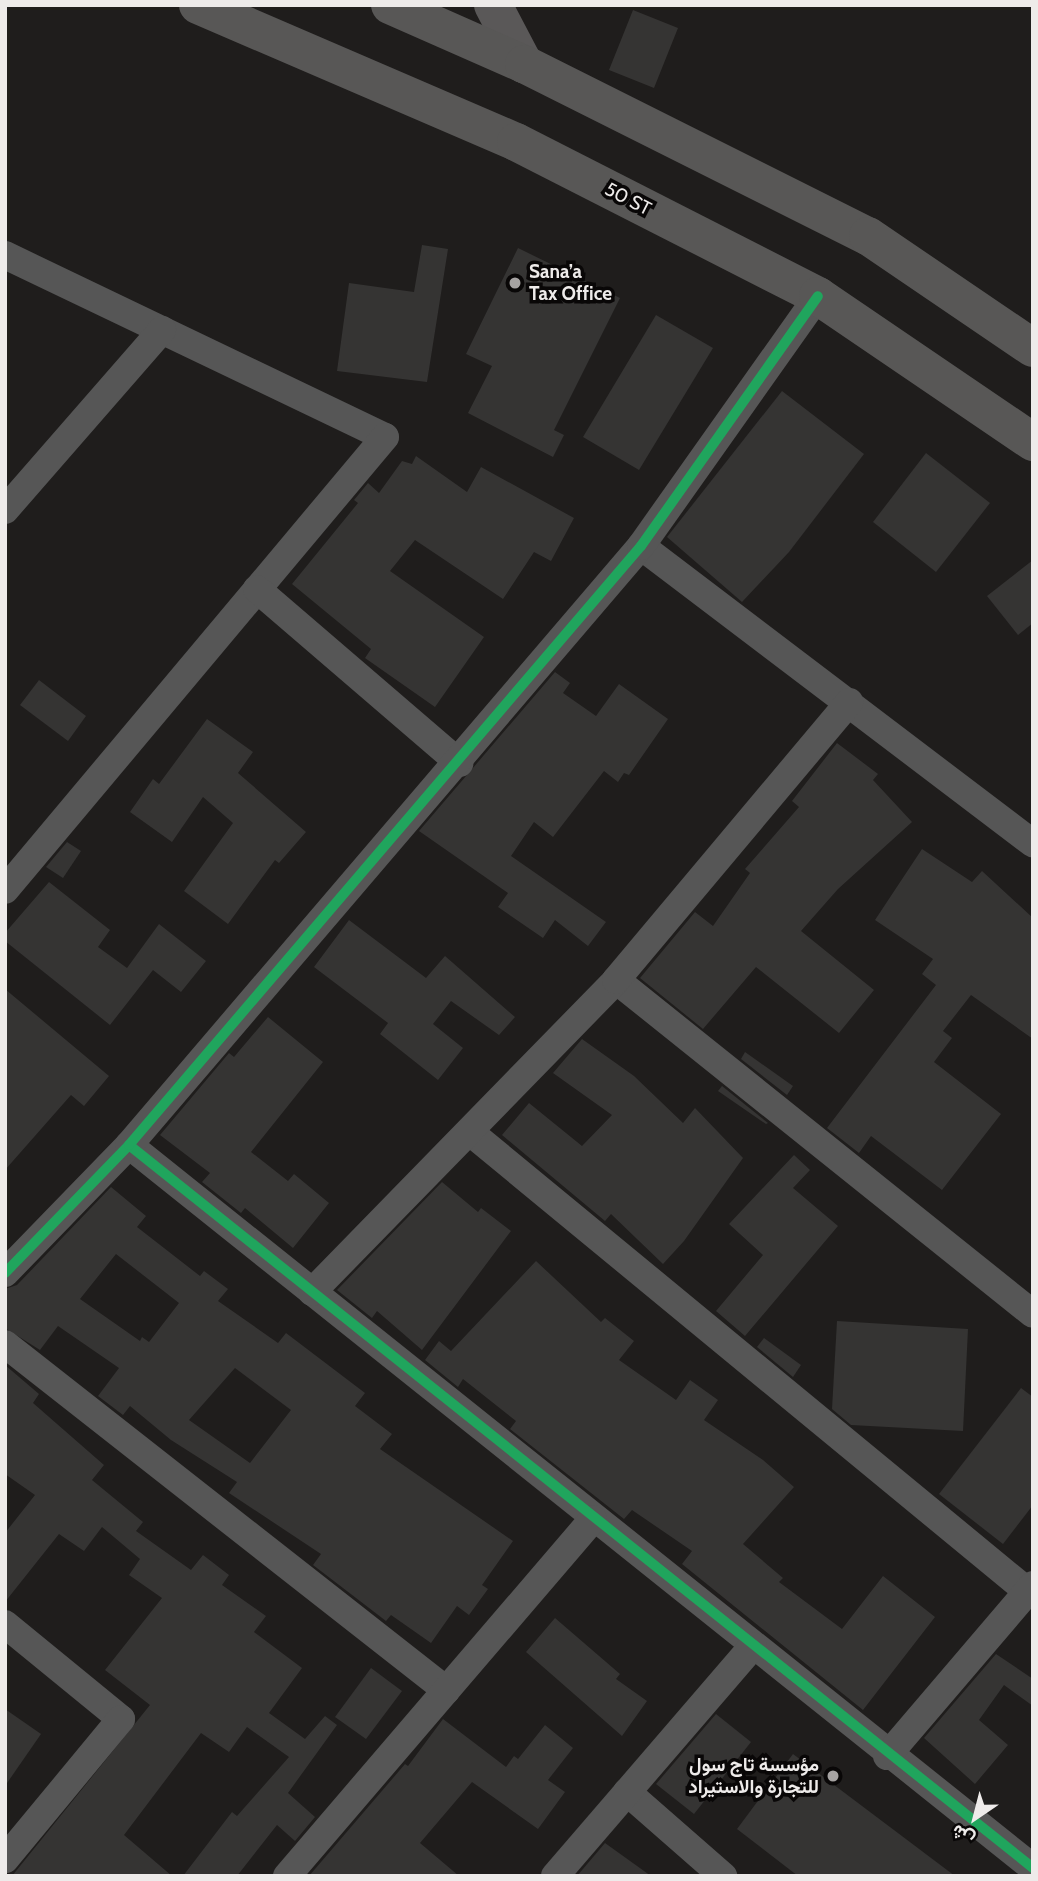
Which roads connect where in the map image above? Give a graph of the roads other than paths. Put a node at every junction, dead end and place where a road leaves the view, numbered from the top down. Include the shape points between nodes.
1 (198, 5) edge
2 (390, 5) edge
3 (493, 5) edge
4 (524, 64) junction
5 (5, 255) edge
6 (818, 296) junction
7 (162, 330) junction
8 (1033, 348) edge
9 (1033, 442) edge
10 (5, 510) edge
11 (641, 546) junction
12 (257, 589) junction
13 (849, 702) junction
14 (459, 763) junction
15 (1033, 844) edge
16 (5, 890) edge
17 (616, 981) junction
18 (470, 1132) junction
19 (130, 1145) junction
20 (5, 1273) edge
21 (312, 1292) junction
22 (1033, 1314) edge
23 (5, 1344) edge
24 (593, 1519) junction
25 (1030, 1588) edge
26 (5, 1624) edge
27 (752, 1646) junction
28 (446, 1690) junction
29 (887, 1756) junction
30 (627, 1792) junction
31 (5, 1859) edge
32 (1033, 1868) edge
33 (287, 1876) edge
34 (555, 1876) edge
35 (723, 1876) edge

1 - 6 main road, 50 ST via 516,142
2 - 4 main road
3 - 4 street
4 - 8 main road via 868,236
5 - 7 street
6 - 9 main road, 50 ST
6 - 11 street
7 - 10 street
7 - 12 street via 385,437
11 - 13 street
11 - 14 street
12 - 14 street
12 - 16 street
13 - 15 street
13 - 17 street
14 - 19 street
17 - 18 street
17 - 22 street
18 - 21 street
18 - 25 street
19 - 20 street
19 - 21 street
21 - 24 street
23 - 28 street
24 - 27 street
24 - 28 street
25 - 29 street
26 - 31 street via 121,1719
27 - 29 street
27 - 30 street
28 - 33 street
29 - 32 street
30 - 34 street
30 - 35 street

